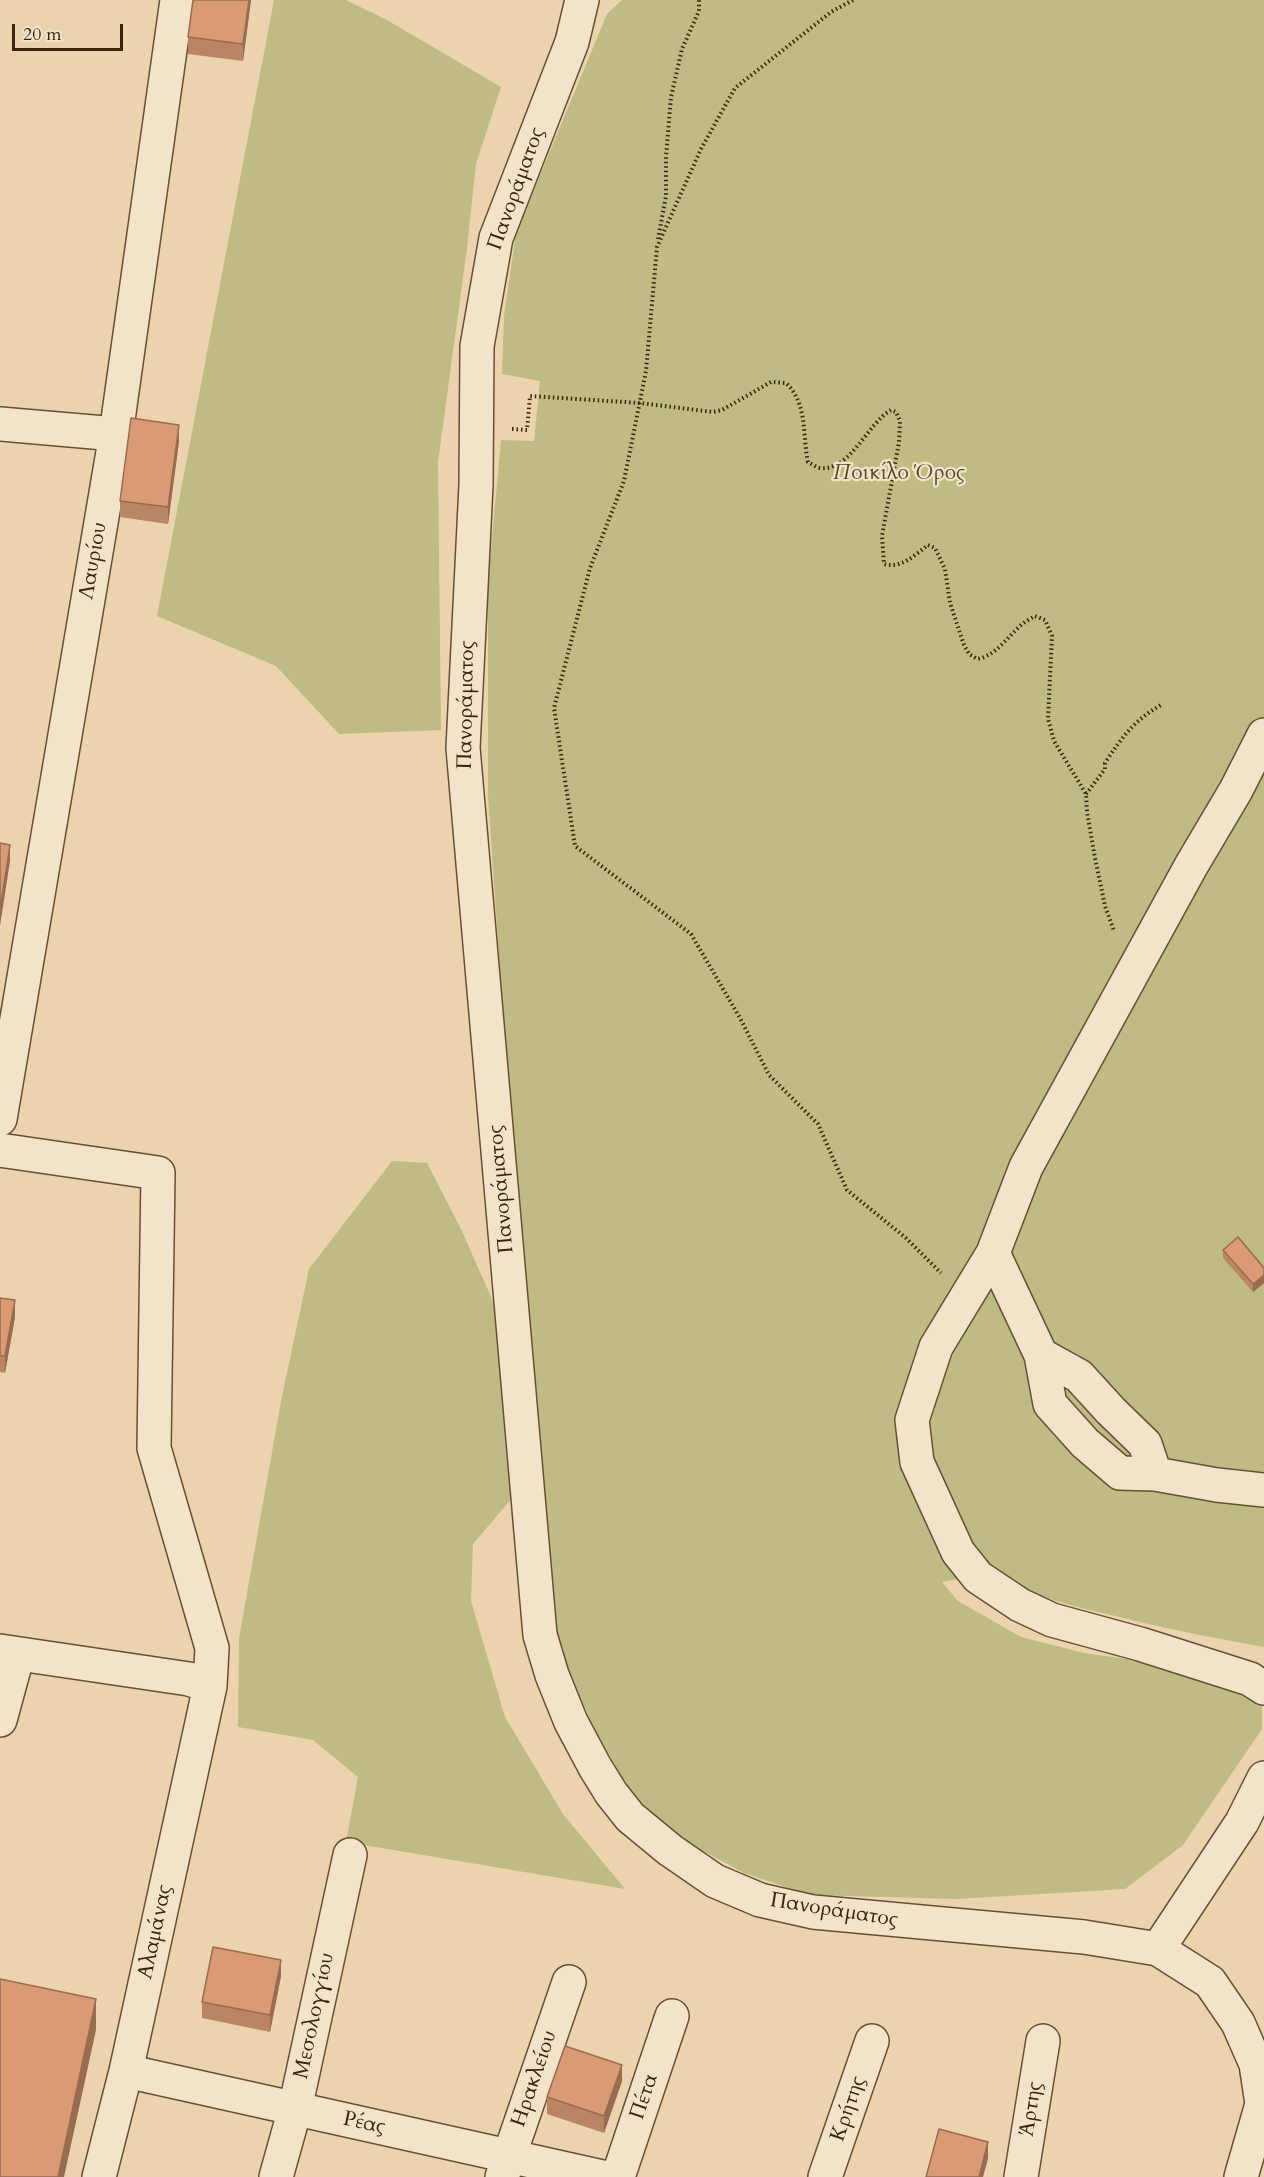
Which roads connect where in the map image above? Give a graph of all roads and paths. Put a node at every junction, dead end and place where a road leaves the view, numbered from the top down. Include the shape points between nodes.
1 (177, 0) edge
2 (580, 0) edge
3 (699, 0) edge
4 (853, 0) edge
5 (657, 247) junction
6 (640, 403) junction
7 (0, 424) edge
8 (477, 427) junction
9 (116, 434) junction
10 (1163, 704) dead end
11 (1264, 735) edge
12 (1086, 794) junction
13 (1130, 976) junction
14 (0, 1119) edge
15 (0, 1150) edge
16 (993, 1253) junction
17 (966, 1296) junction
18 (1264, 1490) edge
19 (9, 1653) edge
20 (210, 1686) junction
21 (1264, 1688) edge
22 (0, 1720) edge
23 (1264, 1778) edge
24 (350, 1855) dead end
25 (1158, 1949) junction
26 (569, 1982) dead end
27 (672, 2016) dead end
28 (872, 2041) dead end
29 (1043, 2041) dead end
30 (126, 2071) junction
31 (295, 2109) junction
32 (506, 2167) edge
33 (99, 2177) edge
34 (276, 2177) edge
35 (603, 2177) edge
36 (618, 2177) edge
37 (825, 2177) edge
38 (1021, 2177) edge
39 (1241, 2177) edge

1 - 9 street, Λαυρίου
2 - 8 street, Πανοράματος via 573,42 496,238 477,346
3 - 5 path via 699,11 682,49 671,97 666,196
4 - 5 path via 831,12 735,88 701,149
5 - 6 path
6 - 8 path via 531,396 527,430
6 - 12 path via 722,411 771,382 786,382 802,410 808,462 820,468 845,460 882,415 891,410 896,412 900,421 899,442 882,536 884,564 893,567 928,545 935,548 945,569 950,603 964,645 977,659 999,647 1035,616 1045,620 1052,636 1048,719 1054,741
6 - 17 path via 624,481 590,568 554,708 575,846 691,934 769,1074 818,1124 848,1190 906,1238
7 - 9 street
8 - 25 street, Πανοράματος via 463,748 534,1585 540,1635 571,1722 611,1793 630,1817 715,1881 760,1900 813,1912 1084,1937
9 - 14 street, Λαυρίου
10 - 12 path via 1130,727
11 - 13 street
12 - 13 path via 1105,906
13 - 16 street via 1026,1167
15 - 20 street, Αλαμάνας via 158,1173 154,1448 212,1648
16 - 17 street
16 - 18 street via 1041,1355 1050,1404 1084,1443 1120,1473 1155,1474
17 - 21 street via 936,1347 912,1420 917,1462 958,1552 978,1577 1020,1605 1052,1620 1250,1679
19 - 20 street via 189,1679
19 - 22 street
20 - 30 street, Αλαμάνας
23 - 25 street via 1242,1822
24 - 31 street, Μεσολογγίου
25 - 39 street via 1210,1982 1238,2023 1256,2064 1262,2104
26 - 32 street, Ηρακλείου
27 - 36 street, Πέτα
28 - 37 street, Κρήτης
29 - 38 street, Άρτης
30 - 31 street, Ρέας
30 - 33 street, Αλαμάνας
31 - 32 street, Ρέας
31 - 34 street, Μεσολογγίου
32 - 35 street, Ρέας

